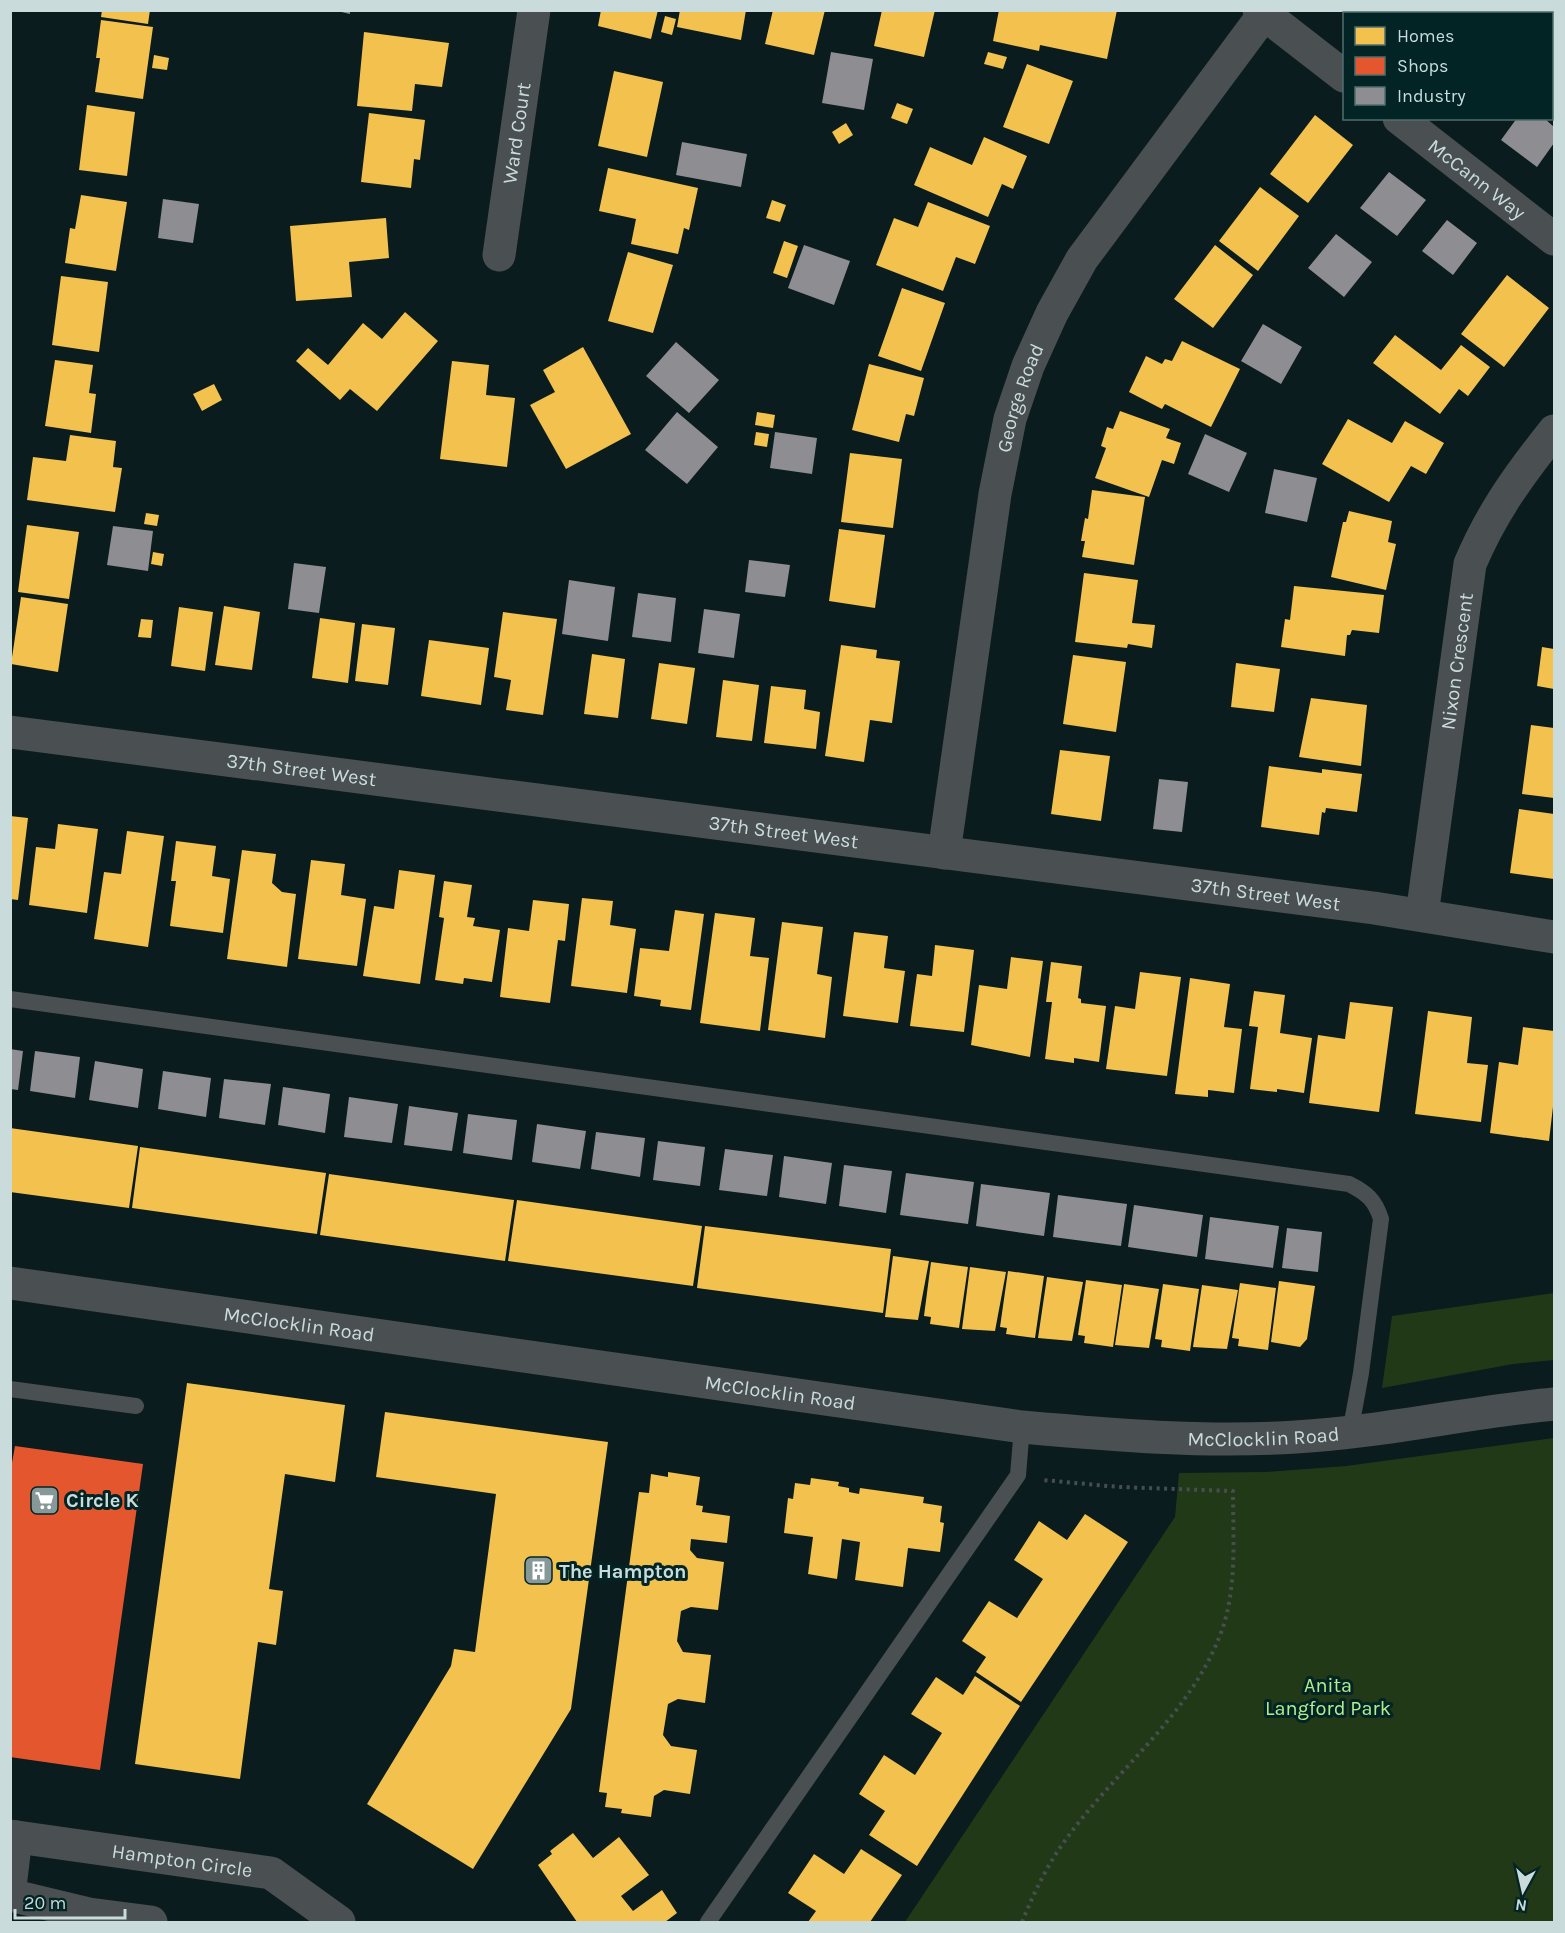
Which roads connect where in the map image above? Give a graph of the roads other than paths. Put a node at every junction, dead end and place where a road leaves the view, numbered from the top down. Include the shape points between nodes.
1 (534, 10) edge
2 (1263, 12) edge
3 (1343, 75) edge
4 (1402, 120) edge
5 (1554, 239) edge
6 (499, 255) dead end
7 (1554, 431) edge
8 (10, 732) edge
9 (944, 853) junction
10 (1422, 915) junction
11 (1554, 937) edge
12 (10, 999) edge
13 (10, 1283) edge
14 (10, 1389) edge
15 (1554, 1404) edge
16 (136, 1406) dead end
17 (1022, 1427) junction
18 (1350, 1433) junction
19 (13, 1837) edge
20 (10, 1887) edge
21 (10, 1895) edge
22 (151, 1923) edge
23 (339, 1923) edge
24 (708, 1923) edge

1 - 6 street, Ward Court
2 - 3 street
2 - 9 street, George Road via 1082,259 1028,366 1010,419 995,494
4 - 5 street, McCann Way
7 - 10 street, Nixon Crescent via 1510,487 1470,564
8 - 9 street, 37th Street West
9 - 10 street, 37th Street West
10 - 11 street, 37th Street West
12 - 18 lane via 1349,1184 1366,1192 1381,1219
13 - 17 street, McClocklin Road
14 - 16 lane
15 - 18 street, McClocklin Road
17 - 18 street, McClocklin Road via 1223,1439
17 - 24 lane via 1018,1475
19 - 20 street
19 - 23 street, Hampton Circle via 271,1873
21 - 22 street via 89,1914

